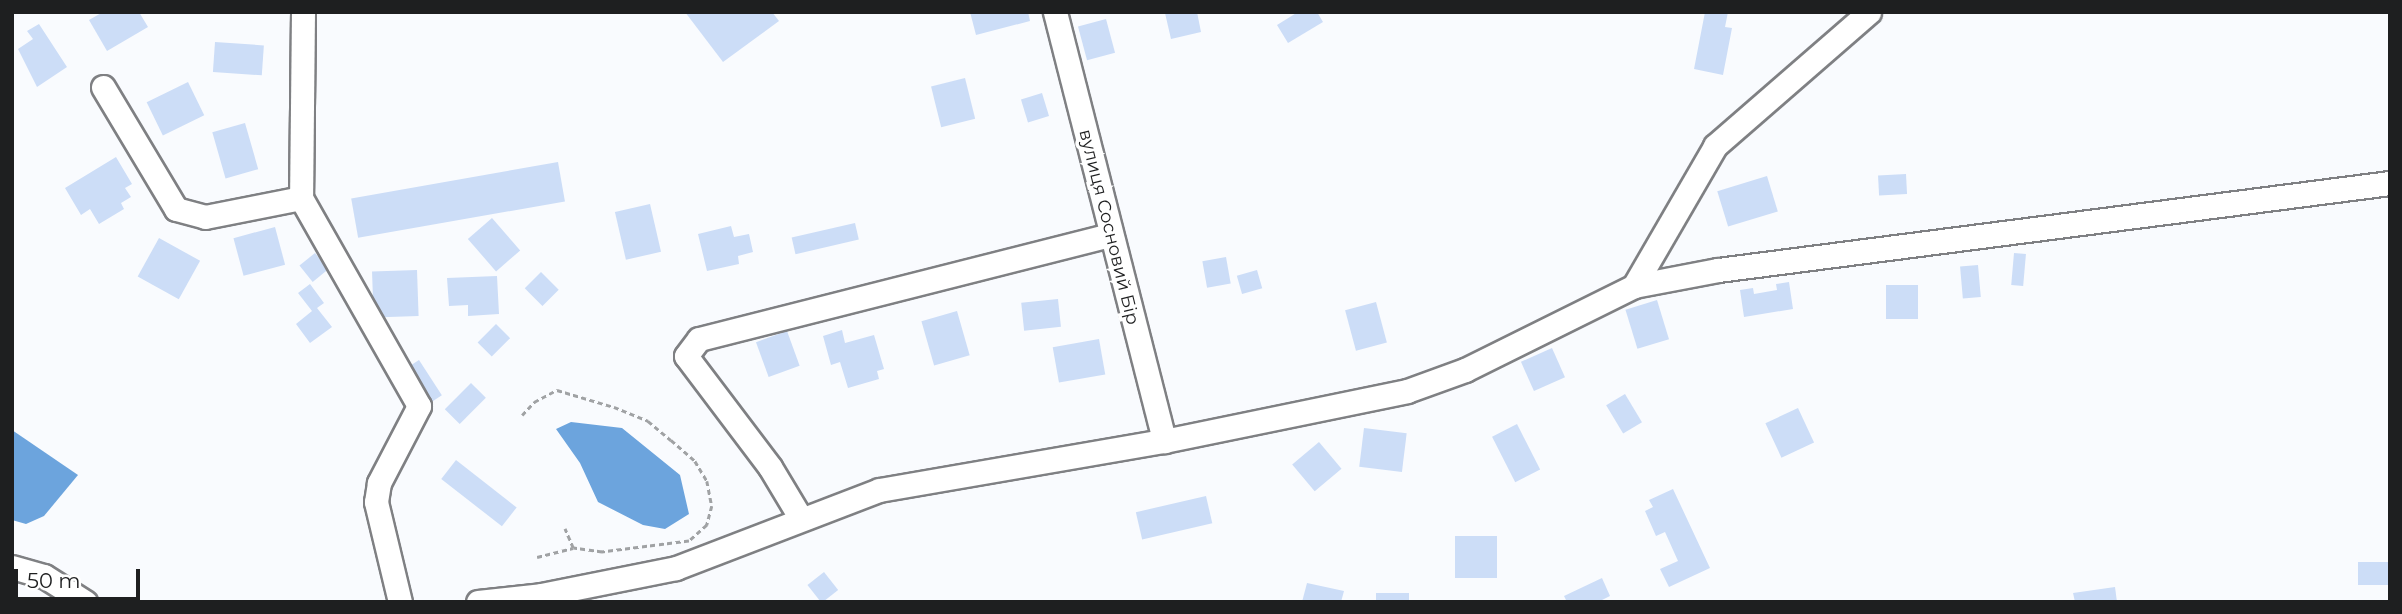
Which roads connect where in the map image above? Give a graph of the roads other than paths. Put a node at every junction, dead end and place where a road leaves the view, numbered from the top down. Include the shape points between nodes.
1 (303, 12) edge
2 (1055, 12) edge
3 (1869, 12) edge
4 (103, 87) dead end
5 (2390, 183) edge
6 (301, 198) junction
7 (1111, 235) junction
8 (1634, 286) junction
9 (1164, 441) junction
10 (800, 517) junction
11 (12, 567) edge
12 (85, 602) edge
13 (400, 602) edge
14 (478, 602) edge

1 - 6 street
2 - 7 street, вулиця Сосновий Бір
3 - 8 street via 1715,146
4 - 6 street via 176,209 205,218
5 - 8 street via 1718,270
6 - 13 street via 419,406 379,483 376,502
7 - 9 street, вулиця Сосновий Бір
7 - 10 street via 699,340 686,356 771,467
8 - 9 street via 1465,370 1407,391
9 - 10 street via 879,491
10 - 14 street via 676,568 579,589
11 - 12 street via 44,576

